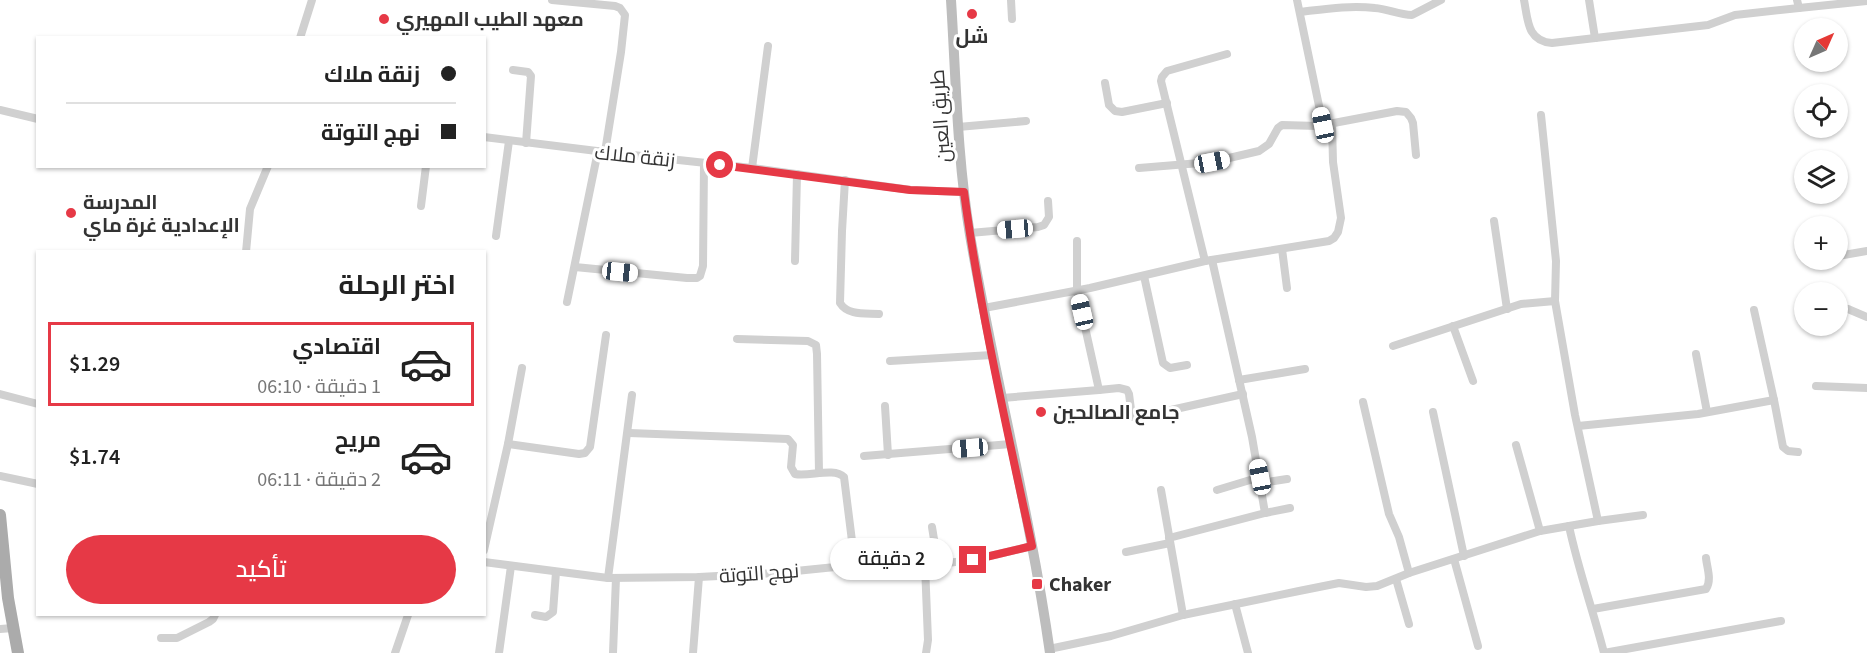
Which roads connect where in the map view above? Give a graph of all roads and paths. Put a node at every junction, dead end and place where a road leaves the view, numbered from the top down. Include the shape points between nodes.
1 (312, 0) edge
2 (552, 0) edge
3 (951, 0) edge
4 (1011, 0) edge
5 (1297, 0) edge
6 (1441, 0) edge
7 (1524, 0) edge
8 (1589, 0) edge
9 (575, 1) edge
10 (1867, 1) edge
11 (1798, 4) edge
12 (1300, 12) junction
13 (1012, 19) dead end
14 (300, 36) edge
15 (1595, 38) junction
16 (768, 46) dead end
17 (1227, 54) dead end
18 (513, 70) dead end
19 (1105, 83) dead end
20 (1167, 104) junction
21 (0, 110) edge
22 (1541, 115) dead end
23 (36, 119) edge
24 (1026, 121) dead end
25 (1328, 125) junction
26 (958, 127) junction
27 (486, 137) edge
28 (509, 141) junction
29 (526, 143) junction
30 (601, 152) junction
31 (1416, 154) dead end
32 (704, 163) junction
33 (1183, 165) junction
34 (267, 168) edge
35 (426, 168) edge
36 (752, 168) junction
37 (1139, 168) dead end
38 (797, 174) junction
39 (845, 180) junction
40 (964, 192) junction
41 (1048, 201) dead end
42 (421, 206) dead end
43 (1494, 221) dead end
44 (970, 233) junction
45 (496, 236) dead end
46 (1077, 241) dead end
47 (1282, 249) junction
48 (246, 250) edge
49 (1867, 251) edge
50 (1848, 254) edge
51 (795, 261) dead end
52 (1209, 261) junction
53 (575, 267) junction
54 (1144, 276) junction
55 (1287, 288) dead end
56 (1077, 291) junction
57 (1555, 301) junction
58 (567, 302) dead end
59 (984, 308) junction
60 (1507, 309) junction
61 (1848, 309) dead end
62 (1754, 310) dead end
63 (879, 314) dead end
64 (1867, 317) edge
65 (1454, 326) junction
66 (606, 335) dead end
67 (737, 339) dead end
68 (1393, 346) dead end
69 (1696, 354) dead end
70 (992, 355) junction
71 (890, 361) dead end
72 (1187, 365) dead end
73 (522, 368) dead end
74 (1305, 369) dead end
75 (1239, 380) junction
76 (1473, 381) dead end
77 (1816, 386) dead end
78 (1867, 388) edge
79 (1099, 390) junction
80 (0, 394) edge
81 (1243, 394) junction
82 (633, 395) dead end
83 (1002, 398) junction
84 (1774, 400) junction
85 (1362, 402) dead end
86 (36, 403) edge
87 (885, 406) dead end
88 (1171, 410) dead end
89 (1432, 412) dead end
90 (1707, 412) junction
91 (1132, 417) dead end
92 (1578, 426) junction
93 (629, 433) junction
94 (508, 444) junction
95 (1011, 444) junction
96 (1516, 445) dead end
97 (1798, 452) dead end
98 (888, 455) junction
99 (864, 456) dead end
100 (819, 473) junction
101 (0, 476) edge
102 (1287, 478) dead end
103 (1260, 480) junction
104 (36, 484) edge
105 (1161, 490) dead end
106 (1217, 490) dead end
107 (1290, 508) dead end
108 (1265, 513) junction
109 (0, 515) edge
110 (1643, 515) dead end
111 (1598, 521) junction
112 (1569, 526) junction
113 (0, 527) edge
114 (932, 527) dead end
115 (1540, 531) junction
116 (486, 541) edge
117 (1169, 541) junction
118 (1032, 546) junction
119 (1125, 552) dead end
120 (1464, 556) junction
121 (1706, 558) dead end
122 (1454, 559) junction
123 (486, 562) edge
124 (938, 564) junction
125 (855, 565) junction
126 (925, 565) junction
127 (512, 566) junction
128 (556, 572) junction
129 (1409, 573) junction
130 (699, 577) junction
131 (612, 578) junction
132 (1396, 579) junction
133 (1235, 604) junction
134 (1593, 609) junction
135 (535, 615) dead end
136 (1183, 615) junction
137 (214, 616) edge
138 (408, 616) edge
139 (1781, 621) dead end
140 (1409, 624) dead end
141 (6, 628) edge
142 (162, 638) dead end
143 (1478, 646) dead end
144 (1050, 651) edge
145 (18, 653) edge
146 (395, 653) edge
147 (500, 653) edge
148 (613, 653) edge
149 (693, 653) edge
150 (926, 653) edge
151 (1248, 653) edge

1 - 14 street
2 - 9 street
3 - 26 main road, طريق العين
4 - 13 street
5 - 12 street
6 - 12 street via 1412,15 1365,7
7 - 15 street via 1530,31 1540,40 1552,43
8 - 15 street
9 - 30 street via 615,6 625,15
10 - 11 street
11 - 15 street via 1735,15 1708,25
12 - 25 street
16 - 36 street
17 - 20 street via 1164,73 1161,81
18 - 29 street via 531,76
19 - 20 street via 1109,105 1115,111
20 - 33 street
21 - 23 street
22 - 57 street via 1557,261
24 - 26 street
25 - 31 street via 1406,112 1413,123
25 - 33 street via 1282,125 1269,144 1258,151
25 - 47 street via 1341,218 1338,232 1329,241
26 - 40 main road, طريق العين
27 - 28 street, زنقة ملاك
28 - 29 street, زنقة ملاك
28 - 45 street
29 - 30 street, زنقة ملاك
30 - 32 street, زنقة ملاك
30 - 53 street
32 - 36 street, زنقة ملاك
32 - 53 street via 700,276
33 - 37 street
33 - 52 street
34 - 48 street via 250,208
35 - 42 street
36 - 38 street, زنقة ملاك
38 - 39 street, زنقة ملاك
38 - 51 street
39 - 40 street, زنقة ملاك via 910,190
39 - 63 street via 840,303 850,312
40 - 44 main road, طريق العين
41 - 44 street via 1048,217 1041,226
43 - 60 street
44 - 59 main road, طريق العين
46 - 56 street
47 - 52 street
47 - 55 street
49 - 50 street
52 - 54 street
52 - 75 street
53 - 58 street
54 - 56 street
54 - 72 street via 1163,363 1170,368
56 - 59 street
56 - 79 street
57 - 60 street
57 - 92 street
59 - 70 main road, طريق العين
60 - 65 street
61 - 64 street
62 - 84 street
65 - 68 street
65 - 76 street
66 - 94 street via 588,451 579,454
67 - 100 street via 808,341 816,345
69 - 90 street
70 - 71 street
70 - 83 main road, طريق العين
73 - 94 street
74 - 75 street
75 - 81 street
77 - 78 street
79 - 83 street
79 - 91 street via 1127,390
80 - 86 street
81 - 88 street
81 - 103 street
82 - 93 street
83 - 95 main road, طريق العين
84 - 90 street
84 - 97 street via 1783,447
85 - 129 street via 1389,514
87 - 98 street
89 - 120 street
90 - 92 street
92 - 111 street
93 - 100 street via 788,439 793,445 794,472
93 - 131 street
94 - 116 street
95 - 98 street
95 - 118 main road, طريق العين
96 - 115 street
98 - 99 street
100 - 125 street via 838,473 844,477
101 - 104 street
102 - 103 street
103 - 106 street
103 - 108 street
105 - 117 street
107 - 108 street
108 - 117 street
109 - 113 main road
110 - 111 street
111 - 112 street
112 - 115 street
112 - 134 street
113 - 141 main road
114 - 124 street
115 - 120 street
117 - 119 street
117 - 136 street
118 - 124 street, نهج التوتة
118 - 144 main road, طريق العين
120 - 122 street
121 - 134 street via 1707,589
122 - 129 street
122 - 143 street
123 - 127 street, نهج التوتة
124 - 126 street, نهج التوتة
125 - 126 street, نهج التوتة
125 - 130 street, نهج التوتة
126 - 150 street
127 - 128 street, نهج التوتة
127 - 147 street
128 - 131 street, نهج التوتة
128 - 135 street via 553,612 546,617
129 - 132 street
130 - 131 street, نهج التوتة
130 - 149 street
131 - 148 street
132 - 133 street via 1372,587 1340,583
132 - 140 street
133 - 136 street
133 - 151 street
134 - 139 street via 1604,653
136 - 144 street
137 - 142 street via 177,638
138 - 146 street
141 - 145 main road

